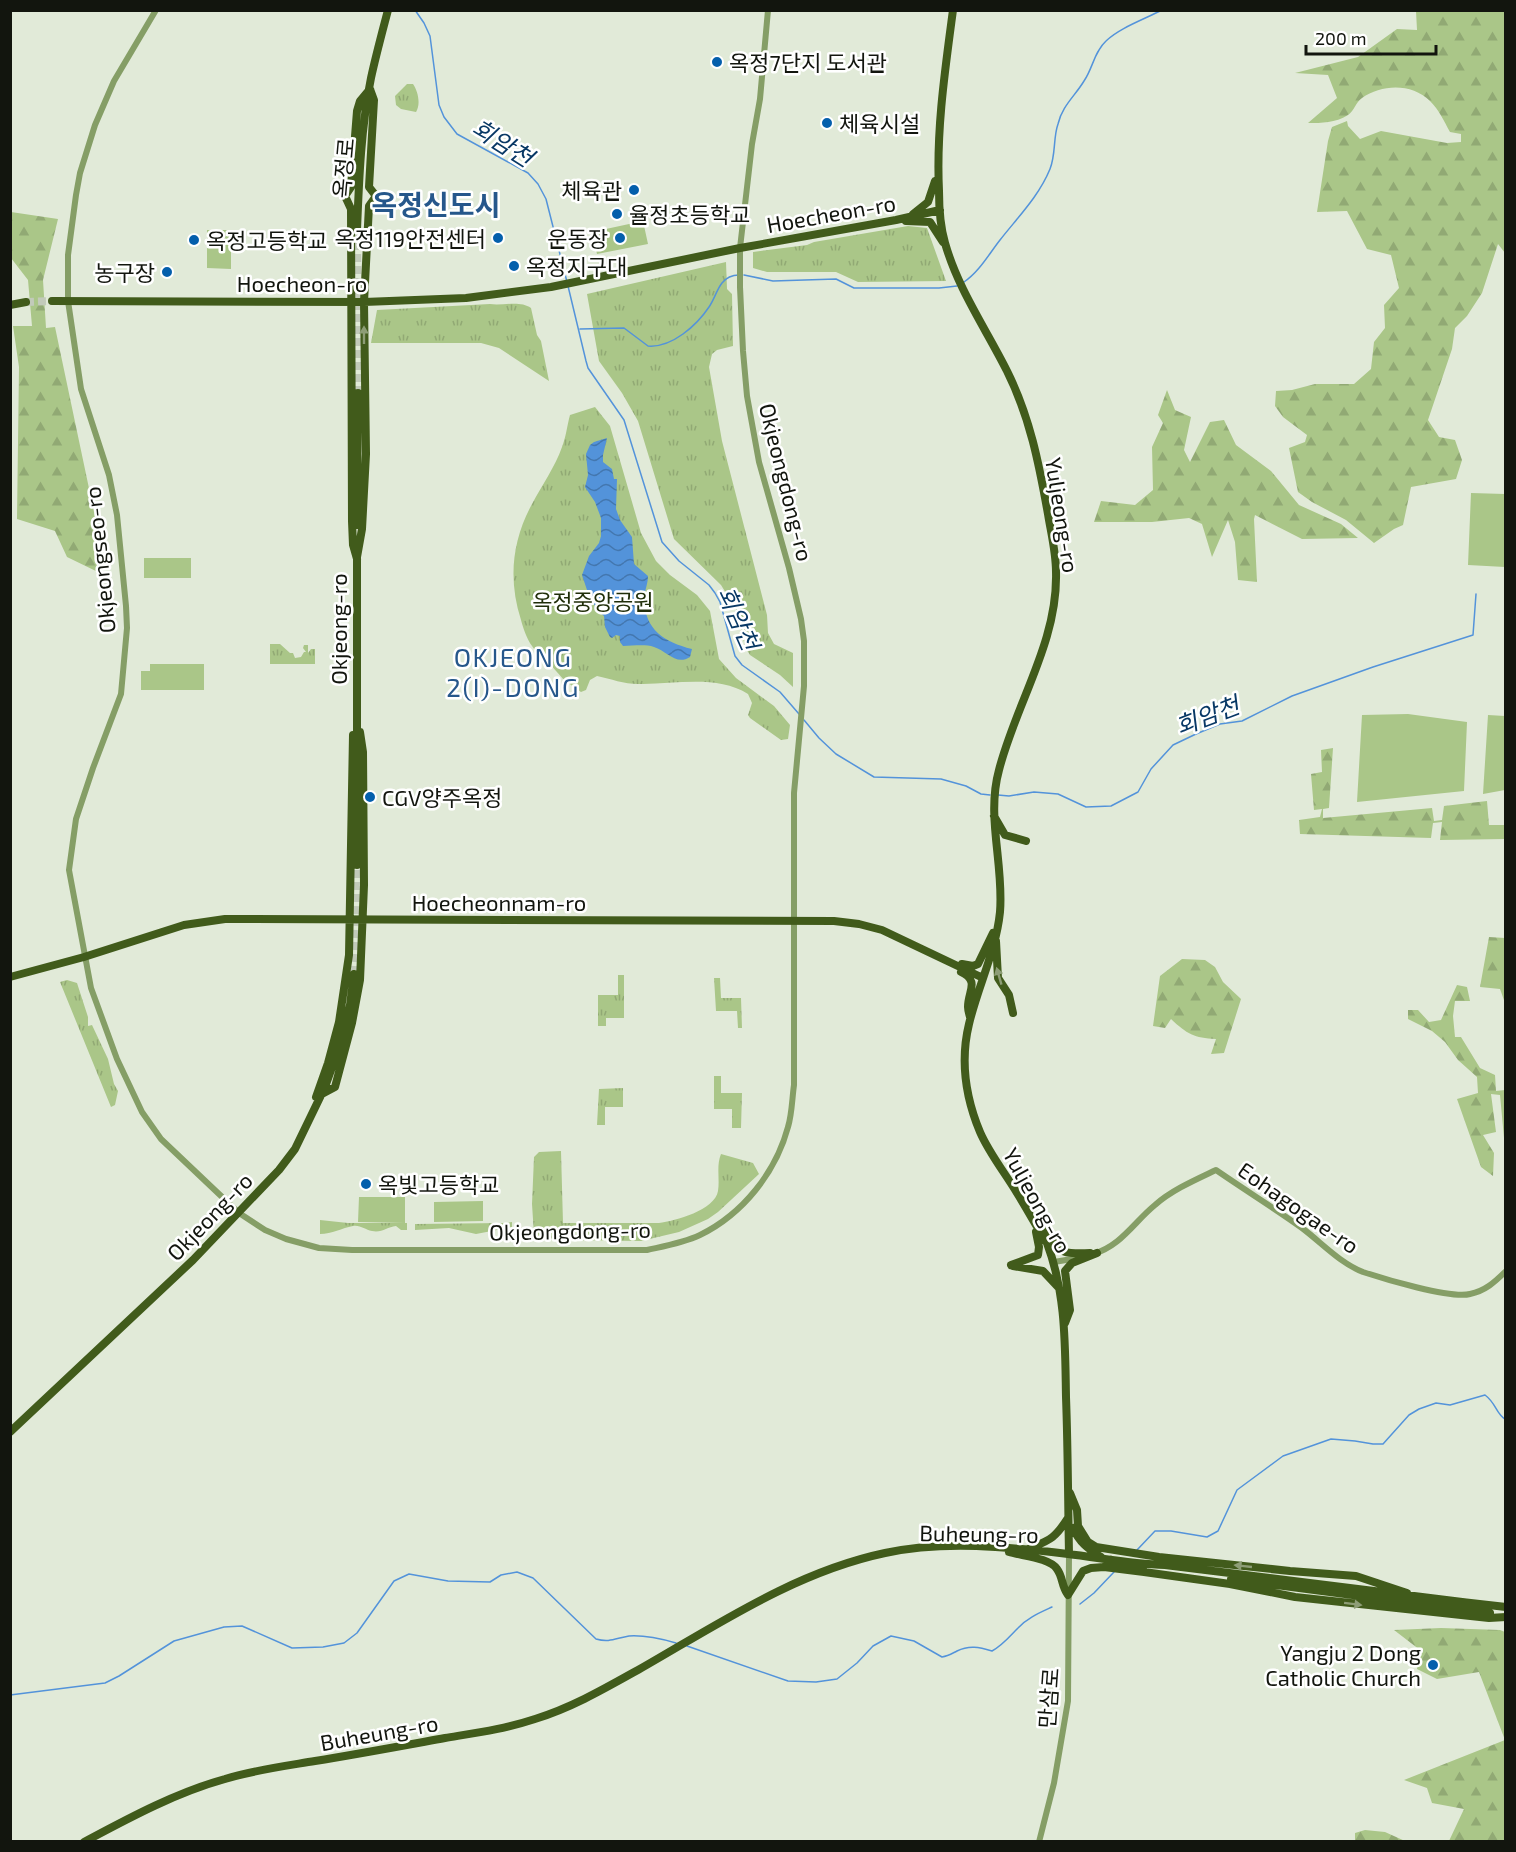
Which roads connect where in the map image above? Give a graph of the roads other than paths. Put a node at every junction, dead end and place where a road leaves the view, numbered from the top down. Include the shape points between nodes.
1 (156, 10) edge
2 (388, 10) edge
3 (768, 10) edge
4 (953, 10) edge
5 (370, 89) junction
6 (938, 170) junction
7 (939, 210) junction
8 (905, 218) junction
9 (896, 220) junction
10 (357, 230) tunnel mouth
11 (367, 243) junction
12 (351, 244) junction
13 (945, 244) junction
14 (740, 248) junction
15 (51, 301) tunnel mouth
16 (68, 301) junction
17 (26, 302) tunnel mouth
18 (351, 302) junction
19 (364, 302) junction
20 (10, 305) edge
21 (364, 373) junction
22 (351, 374) junction
23 (358, 393) tunnel mouth
24 (357, 559) junction
25 (356, 719) junction
26 (993, 815) junction
27 (1026, 842) dead end
28 (357, 865) tunnel mouth
29 (364, 872) junction
30 (350, 875) junction
31 (350, 920) junction
32 (364, 920) junction
33 (794, 920) junction
34 (998, 925) junction
35 (996, 937) junction
36 (84, 957) junction
37 (949, 961) junction
38 (348, 963) junction
39 (361, 964) junction
40 (354, 974) tunnel mouth
41 (10, 977) edge
42 (983, 978) junction
43 (1013, 1013) dead end
44 (970, 1019) junction
45 (320, 1095) junction
46 (314, 1109) junction
47 (239, 1213) junction
48 (1033, 1222) junction
49 (1097, 1253) junction
50 (1054, 1262) junction
51 (1506, 1271) edge
52 (1060, 1289) junction
53 (1064, 1327) junction
54 (10, 1432) edge
55 (1068, 1490) junction
56 (1069, 1517) junction
57 (993, 1548) junction
58 (1025, 1550) junction
59 (1069, 1554) junction
60 (1159, 1557) junction
61 (1109, 1563) junction
62 (1142, 1568) junction
63 (1358, 1592) junction
64 (1068, 1595) junction
65 (1419, 1598) junction
66 (1506, 1607) edge
67 (1506, 1616) edge
68 (84, 1842) edge
69 (1039, 1842) edge

1 - 16 street, Okjeongseo-ro via 114,81 89,142 69,239
2 - 5 main road
3 - 14 street
4 - 6 main road via 942,91
5 - 10 main road
5 - 11 main road via 374,100 369,187 376,195 369,206
5 - 12 main road via 357,111 351,187 345,196 351,209
6 - 7 main road
6 - 8 main road via 928,202
7 - 8 main road, Hoecheon-ro
7 - 13 main road
8 - 9 main road, Hoecheon-ro
9 - 13 main road via 928,221
9 - 14 main road, Hoecheon-ro
11 - 12 main road via 358,252
11 - 19 main road
12 - 18 main road
13 - 26 main road, Yuljeong-ro via 1026,416 1041,476 1056,571 1049,630 1008,740 995,787
14 - 19 main road, Hoecheon-ro via 551,287 466,298
14 - 33 street, Okjeongdong-ro via 747,396 759,462 789,568 804,641 794,793
15 - 16 main road, Hoecheon-ro
16 - 18 main road, Hoecheon-ro
16 - 36 street, Okjeongseo-ro via 81,389 109,475 117,515 127,628 121,694 84,792 72,843 69,870
17 - 20 main road
18 - 19 main road, Hoecheon-ro
18 - 22 main road
21 -> 19 main road
21 - 22 main road via 357,369
21 - 24 main road via 365,466
22 - 24 main road via 352,527
23 - 24 main road, Okjeong-ro
24 - 25 main road, Okjeong-ro
25 - 28 main road, Okjeong-ro
25 - 29 main road via 363,752
25 - 30 main road via 352,741
26 - 27 main road via 1005,835
26 - 34 main road, Yuljeong-ro via 1000,883
29 - 30 main road via 357,880
29 - 32 main road
30 - 31 main road
31 - 32 main road, Hoecheonnam-ro
31 - 36 main road, Hoecheonnam-ro via 206,921
31 - 38 main road
32 - 33 main road, Hoecheonnam-ro
32 - 39 main road
33 - 37 main road, Hoecheonnam-ro via 834,921 882,930
33 - 47 street, Okjeongdong-ro via 794,1085 789,1125 767,1176 720,1224 676,1244 646,1250 352,1250 319,1248 286,1239
34 - 35 main road, Yuljeong-ro
34 - 37 main road via 978,964
35 - 42 main road, Yuljeong-ro
43 -> 35 main road via 1009,995 996,971
36 - 41 main road, Hoecheonnam-ro
36 - 47 street, Okjeongseo-ro via 103,1024 143,1113 161,1139
37 - 42 main road, Hoecheonnam-ro
37 - 44 main road via 973,985 968,1006
38 - 39 main road via 357,958
38 - 46 main road via 339,1022
39 - 45 main road via 352,1023 335,1087
40 - 45 main road, Okjeong-ro via 339,1048
42 - 44 main road, Yuljeong-ro
44 - 48 main road, Yuljeong-ro via 963,1055 967,1090 980,1132
45 - 46 main road, Okjeong-ro
46 - 47 main road, Okjeong-ro via 295,1149
47 - 54 main road, Okjeong-ro
48 - 49 main road via 1065,1253
48 - 50 main road, Yuljeong-ro
48 - 52 main road via 1038,1255 1011,1265 1043,1271
49 - 50 street, Eohagogae-ro
49 - 51 street, Eohagogae-ro via 1115,1244 1168,1195 1216,1170 1354,1269 1464,1295 1485,1289
49 - 53 main road via 1072,1263 1065,1271 1070,1310
50 - 52 main road, Yuljeong-ro
52 - 53 main road, Yuljeong-ro
53 - 55 main road, Yuljeong-ro
55 - 56 main road, Yuljeong-ro
55 - 60 main road via 1077,1510 1078,1526 1088,1542 1096,1547
56 - 58 main road via 1052,1539
56 - 59 main road, Yuljeong-ro
56 - 61 main road via 1078,1539
57 - 58 main road, Buheung-ro
57 - 64 main road via 1053,1564
57 - 68 main road, Buheung-ro via 912,1548 824,1570 741,1610 578,1703 535,1719 489,1731 226,1778 161,1802
58 - 59 main road, Buheung-ro
59 - 61 main road, Buheung-ro
59 - 64 street, 만삼로
60 - 62 main road
65 -> 60 main road via 1356,1576
61 - 62 main road, Buheung-ro
61 - 62 main road via 1133,1571
61 - 64 main road via 1083,1571
62 - 63 main road, Buheung-ro
62 -> 67 main road via 1295,1598 1489,1618
63 - 65 main road, Buheung-ro
63 - 67 main road, Buheung-ro
64 - 69 street, 만삼로 via 1067,1710
65 - 66 main road, Buheung-ro

